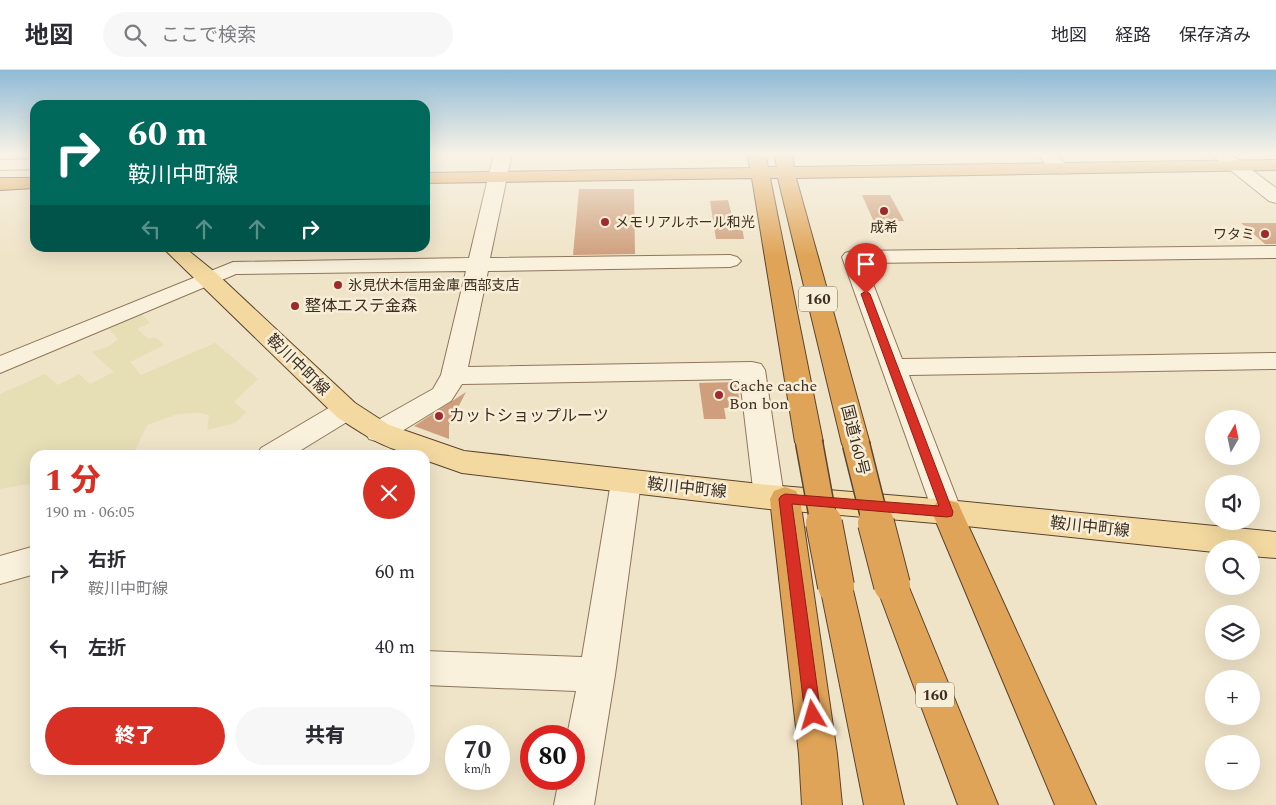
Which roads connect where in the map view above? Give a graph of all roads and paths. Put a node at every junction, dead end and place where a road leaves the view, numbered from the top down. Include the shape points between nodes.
1 (496, 187) edge
2 (762, 187) edge
3 (790, 187) edge
4 (1262, 187) edge
5 (1276, 198) edge
6 (177, 252) edge
7 (1276, 252) edge
8 (730, 261) dead end
9 (478, 265) junction
10 (208, 278) junction
11 (1276, 361) edge
12 (0, 365) edge
13 (892, 368) junction
14 (454, 376) junction
15 (346, 410) junction
16 (379, 432) junction
17 (279, 450) edge
18 (429, 450) edge
19 (430, 450) edge
20 (626, 482) junction
21 (777, 498) junction
22 (947, 512) junction
23 (1276, 545) edge
24 (30, 561) edge
25 (0, 570) edge
26 (430, 668) edge
27 (597, 675) junction
28 (574, 805) edge
29 (822, 805) edge
30 (884, 805) edge
31 (978, 805) edge
32 (1076, 805) edge

1 - 9 street
2 - 30 highway, 160, bridge via 836,586
3 - 31 highway, 国道160号 / 160, bridge via 892,586
4 - 5 street
6 - 10 main road, 鞍川中町線
7 - 13 street via 852,257
8 - 9 street
9 - 10 street via 233,268
9 - 14 street
10 - 12 street
10 - 15 main road, 鞍川中町線
11 - 13 street
13 - 22 street
14 - 16 street via 442,395
14 - 21 street via 752,370
15 - 16 main road, 鞍川中町線
15 - 17 street
16 - 18 main road, 鞍川中町線
19 - 20 main road, 鞍川中町線 via 462,462
20 - 21 main road, 鞍川中町線
20 - 27 street
21 - 22 main road, 鞍川中町線
21 - 29 highway via 818,754
22 - 23 main road, 鞍川中町線
22 - 32 highway
24 - 25 street
26 - 27 street
27 - 28 street

